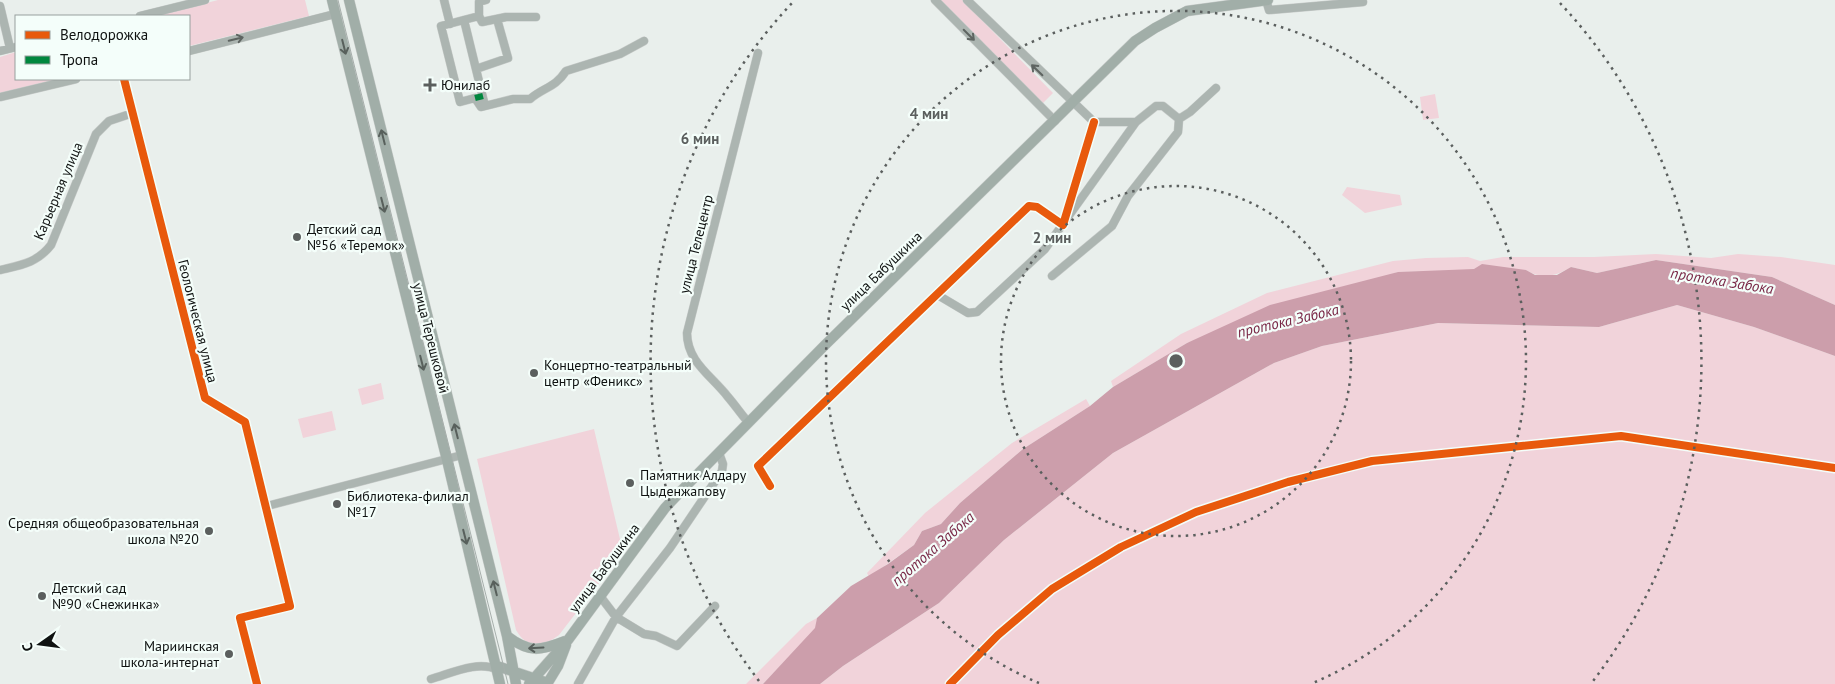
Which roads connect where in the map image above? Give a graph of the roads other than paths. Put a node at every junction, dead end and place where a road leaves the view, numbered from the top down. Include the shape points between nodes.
1 (205, 0) edge
2 (332, 0) edge
3 (444, 0) edge
4 (486, 0) edge
5 (936, 0) edge
6 (967, 0) edge
7 (1267, 0) edge
8 (352, 1) edge
9 (1363, 2) dead end
10 (0, 6) edge
11 (335, 14) junction
12 (144, 15) edge
13 (479, 16) junction
14 (536, 17) dead end
15 (497, 19) junction
16 (464, 20) junction
17 (450, 24) junction
18 (644, 41) dead end
19 (13, 48) edge
20 (190, 50) edge
21 (0, 51) edge
22 (758, 53) dead end
23 (476, 69) junction
24 (72, 80) edge
25 (124, 80) edge
26 (1216, 88) dead end
27 (479, 97) junction
28 (0, 98) edge
29 (1072, 104) junction
30 (132, 112) junction
31 (1179, 119) junction
32 (1055, 121) junction
33 (1094, 122) junction
34 (1136, 122) junction
35 (1063, 225) junction
36 (0, 270) edge
37 (1052, 276) dead end
38 (936, 294) junction
39 (748, 422) junction
40 (719, 453) junction
41 (462, 455) junction
42 (447, 460) junction
43 (1835, 468) edge
44 (770, 486) dead end
45 (267, 506) junction
46 (600, 596) junction
47 (715, 606) dead end
48 (616, 617) junction
49 (507, 636) junction
50 (568, 640) junction
51 (497, 668) junction
52 (432, 679) dead end
53 (516, 679) edge
54 (531, 681) edge
55 (256, 684) edge
56 (500, 684) edge
57 (549, 684) edge
58 (578, 684) edge
59 (950, 684) edge

1 - 12 street
2 - 11 main road, улица Терешковой
3 - 17 street
4 - 13 street via 479,2
5 -> 32 street
29 -> 6 street
7 - 9 street via 1269,10
7 - 29 main road, улица Бабушкина via 1201,8 1176,16 1136,41
41 -> 8 main road, улица Терешковой
10 - 19 street
20 -> 11 street
11 -> 42 main road, улица Терешковой
13 - 15 street via 482,22
13 - 16 street
14 - 15 street
15 - 23 street via 508,58
16 - 17 street
16 - 23 street
17 - 27 street via 441,26 460,102
18 - 27 street via 620,54 566,71 558,83 540,91 530,100 514,99 481,107
19 - 21 street
22 - 39 street, улица Телецентр via 686,333 687,346 698,366
23 - 27 street
24 - 28 street
25 - 30 street, Геологическая улица
26 - 31 street
29 - 32 main road, улица Бабушкина
29 - 33 street
30 - 36 street, Карьерная улица via 109,121 96,134 51,245 43,255 32,262
30 - 45 street, Геологическая улица via 205,398 245,421
31 - 34 street via 1163,106 1156,106
31 - 37 street via 1178,132 1128,196 1112,226
32 - 39 main road, улица Бабушкина
33 - 34 street
33 - 35 street
34 - 35 street
35 - 38 street via 1037,207 1029,206
35 - 38 street via 1024,271 977,312 968,313
38 - 44 street via 758,466
39 - 40 main road, улица Бабушкина
40 - 46 main road, улица Бабушкина via 665,508
40 - 48 street via 722,471 670,548
41 - 42 street
49 -> 41 main road, улица Терешковой
42 - 45 street
42 -> 51 main road, улица Терешковой
43 - 59 street via 1621,436 1372,461 1288,482 1196,512 1121,547 1052,589 998,635
45 - 55 street, Геологическая улица via 290,606 240,618
46 - 48 street
46 - 50 main road, улица Бабушкина
47 - 48 street via 677,646 644,634
48 - 58 street
50 -> 49 main road via 533,649 523,647
49 - 53 main road, улица Терешковой
50 - 54 main road, улица Бабушкина
50 - 57 main road, улица Бабушкина
51 - 52 street via 479,666
51 - 53 main road
51 - 56 main road, улица Терешковой
53 - 54 main road
54 - 57 main road

